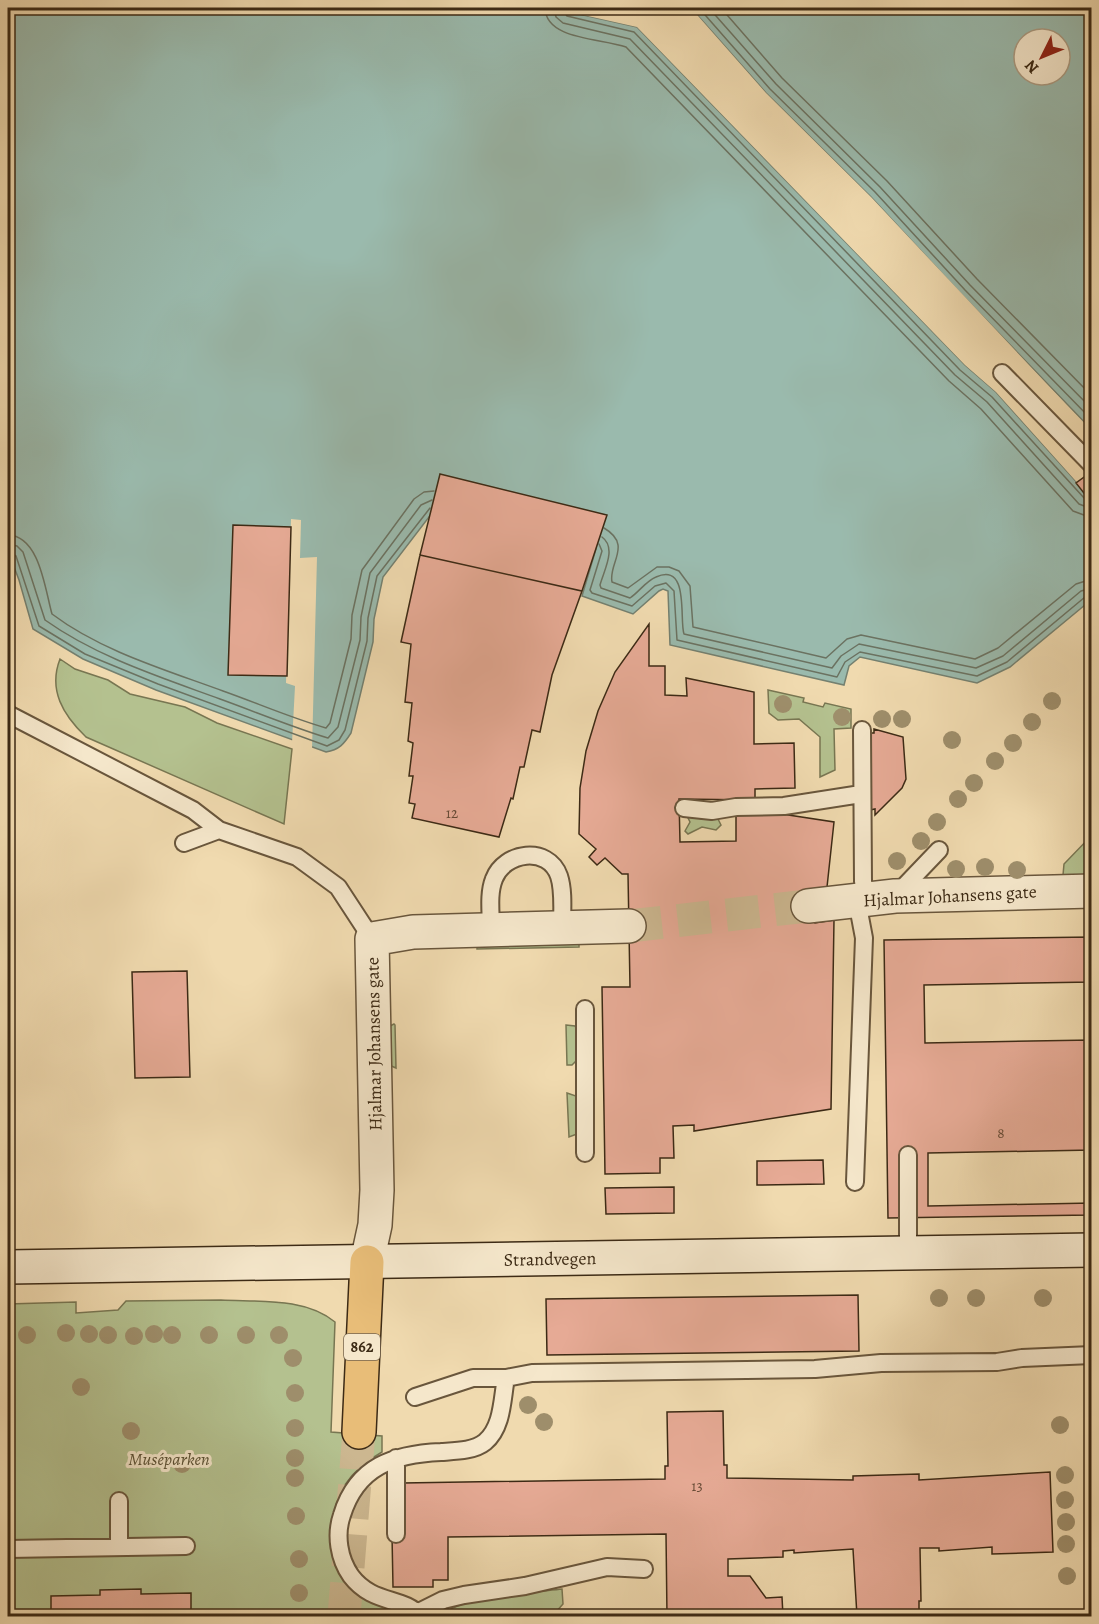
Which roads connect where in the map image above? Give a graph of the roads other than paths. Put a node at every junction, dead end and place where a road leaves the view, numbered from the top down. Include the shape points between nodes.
1 (1002, 373) dead end
2 (1092, 465) edge
3 (8, 714) edge
4 (862, 730) dead end
5 (861, 794) junction
6 (684, 808) dead end
7 (219, 830) junction
8 (184, 843) dead end
9 (939, 850) dead end
10 (1092, 891) edge
11 (873, 899) junction
12 (808, 906) tunnel mouth
13 (562, 927) junction
14 (629, 927) tunnel mouth
15 (492, 929) junction
16 (372, 939) junction
17 (585, 1009) dead end
18 (585, 1153) dead end
19 (908, 1155) dead end
20 (855, 1182) dead end
21 (1092, 1250) edge
22 (908, 1251) junction
23 (367, 1262) junction
24 (8, 1267) edge
25 (1092, 1355) edge
26 (506, 1378) junction
27 (415, 1397) dead end
28 (359, 1432) tunnel mouth
29 (396, 1458) junction
30 (119, 1501) dead end
31 (396, 1533) dead end
32 (119, 1546) junction
33 (186, 1546) dead end
34 (8, 1549) edge
35 (644, 1569) dead end
36 (419, 1615) edge

1 - 2 lane
3 - 7 lane via 193,810
4 - 5 lane
5 - 6 lane via 784,806 712,811
5 - 11 lane via 863,881
7 - 8 lane
7 - 16 lane via 309,863 338,887
9 - 11 lane
10 - 11 street, Hjalmar Johansens gate
11 - 12 street, Hjalmar Johansens gate
11 - 20 lane via 864,938
13 - 14 street, Hjalmar Johansens gate
13 - 15 street, Hjalmar Johansens gate
13 - 15 lane via 559,877 549,862 530,855 512,858 496,873 491,890
15 - 16 street, Hjalmar Johansens gate via 413,932
16 - 23 street, Hjalmar Johansens gate via 377,1190
17 - 18 lane
19 - 22 lane
21 - 22 street, Strandvegen
22 - 23 street, Strandvegen
23 - 24 street, Strandvegen
23 - 28 main road, 862
25 - 26 lane via 815,1369 532,1372
26 - 27 lane via 473,1378
26 - 29 lane via 497,1423 486,1441 468,1449
29 - 31 lane
29 - 36 lane via 374,1469 353,1488 340,1519 339,1543 350,1574 361,1586 378,1598 410,1607
30 - 32 lane
32 - 33 lane
32 - 34 lane
35 - 36 lane via 607,1567 464,1595 443,1600

